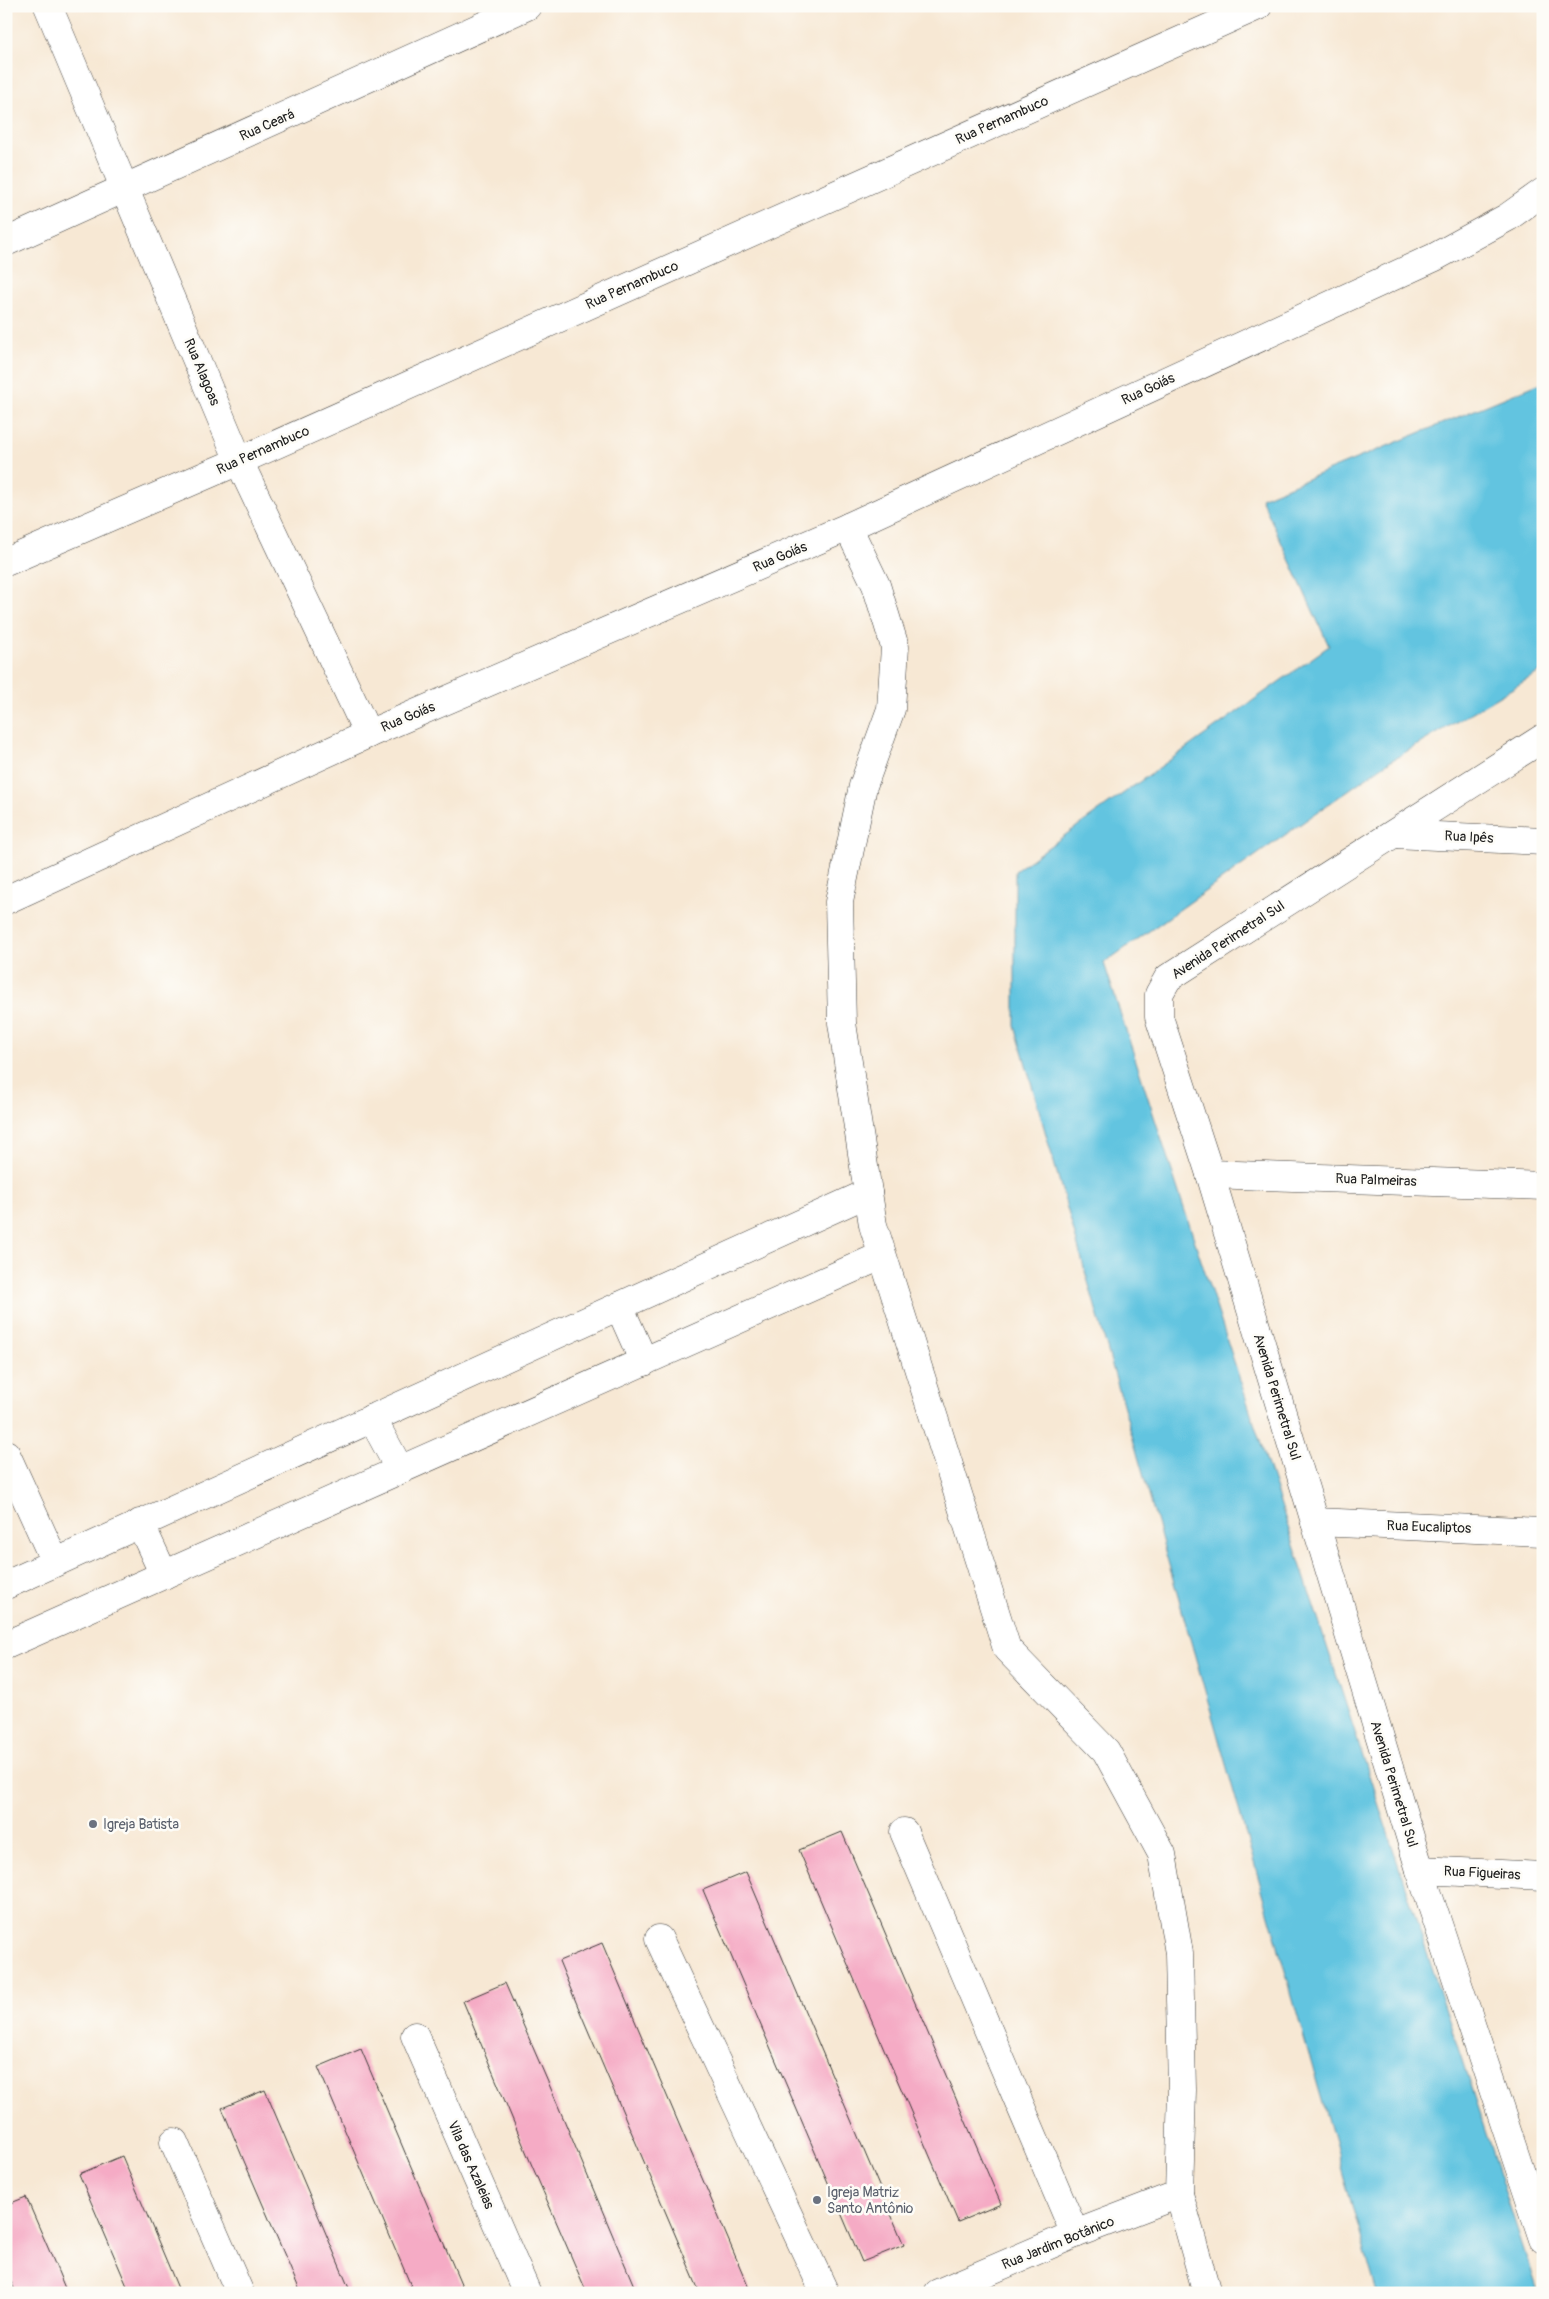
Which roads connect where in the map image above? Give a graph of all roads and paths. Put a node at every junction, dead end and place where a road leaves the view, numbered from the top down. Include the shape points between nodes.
1 (48, 6) edge
2 (527, 6) edge
3 (1258, 6) edge
4 (126, 189) junction
5 (1543, 192) edge
6 (6, 242) edge
7 (240, 461) junction
8 (848, 527) junction
9 (6, 562) edge
10 (368, 734) junction
11 (1543, 738) edge
12 (1394, 834) junction
13 (1543, 841) edge
14 (6, 900) edge
15 (1210, 1174) junction
16 (1543, 1186) edge
17 (868, 1193) junction
18 (882, 1256) junction
19 (619, 1306) junction
20 (644, 1362) junction
21 (372, 1418) junction
22 (6, 1454) edge
23 (400, 1470) junction
24 (1315, 1522) junction
25 (140, 1523) junction
26 (1543, 1532) edge
27 (55, 1562) junction
28 (164, 1575) junction
29 (6, 1585) edge
30 (6, 1645) edge
31 (904, 1832) dead end
32 (1420, 1870) junction
33 (1543, 1876) edge
34 (660, 1939) dead end
35 (415, 2036) dead end
36 (174, 2142) dead end
37 (1179, 2194) junction
38 (1541, 2227) edge
39 (1075, 2234) junction
40 (943, 2292) edge
41 (240, 2293) edge
42 (527, 2293) edge
43 (825, 2293) edge
44 (1207, 2293) edge

1 - 4 street, Rua Alagoas
2 - 4 street, Rua Ceará
3 - 7 street, Rua Pernambuco
4 - 6 street, Rua Ceará
4 - 7 street, Rua Alagoas
5 - 8 street, Rua Goiás via 1508,217 1435,257
7 - 9 street, Rua Pernambuco
7 - 10 street, Rua Alagoas
8 - 10 street, Rua Goiás
8 - 17 street via 876,586 895,647 891,709 864,786 839,902 842,1023
10 - 14 street, Rua Goiás
11 - 12 street, Avenida Perimetral Sul
12 - 13 street, Rua Ipês
12 - 15 street, Avenida Perimetral Sul via 1168,978 1159,994 1159,1017
15 - 16 street, Rua Palmeiras
15 - 24 street, Avenida Perimetral Sul
17 - 18 street
17 - 19 street
18 - 20 street
18 - 37 street via 1008,1649 1106,1751 1162,1854 1179,1953 1182,2090
19 - 20 street
19 - 21 street
20 - 23 street
21 - 23 street
21 - 25 street
22 - 27 street
23 - 28 street
24 - 26 street, Rua Eucaliptos
24 - 32 street, Avenida Perimetral Sul
25 - 27 street
25 - 28 street
27 - 29 street
28 - 30 street
31 - 39 street
32 - 33 street, Rua Figueiras
32 - 38 street, Avenida Perimetral Sul
34 - 43 street
35 - 42 street, Vila das Azaleias
36 - 41 street
37 - 39 street, Rua Jardim Botânico
37 - 44 street
39 - 40 street, Rua Jardim Botânico

